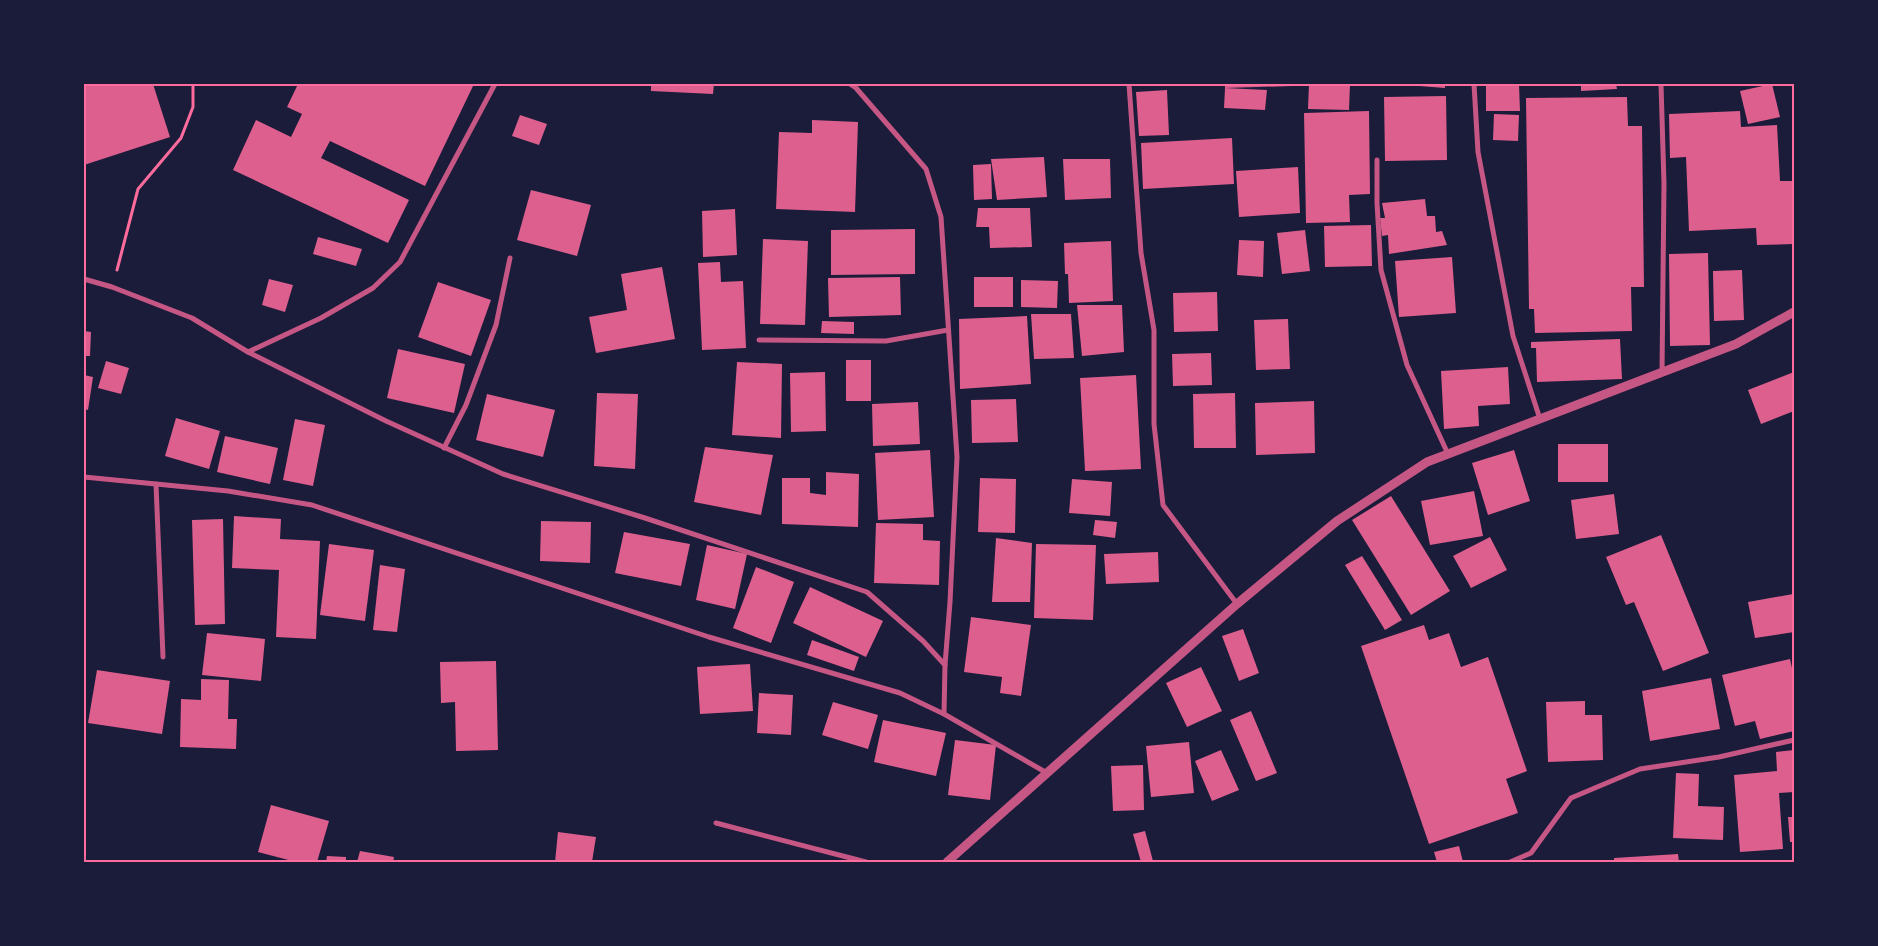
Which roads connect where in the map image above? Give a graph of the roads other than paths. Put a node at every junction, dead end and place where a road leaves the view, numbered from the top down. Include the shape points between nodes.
1 (495, 84) edge
2 (850, 84) edge
3 (1129, 84) edge
4 (1474, 84) edge
5 (1661, 84) edge
6 (1377, 160) dead end
7 (510, 258) dead end
8 (84, 279) edge
9 (1794, 312) edge
10 (948, 330) junction
11 (759, 340) dead end
12 (248, 352) junction
13 (1662, 374) junction
14 (1540, 420) junction
15 (444, 448) junction
16 (1448, 454) junction
17 (84, 477) edge
18 (156, 484) junction
19 (1237, 604) junction
20 (163, 657) dead end
21 (945, 665) junction
22 (944, 714) junction
23 (1794, 740) edge
24 (1047, 773) junction
25 (716, 823) dead end
26 (866, 862) edge
27 (947, 862) edge
28 (1510, 862) edge

1 - 12 street via 400,262 373,288 321,318
2 - 10 street via 926,169 940,216
3 - 19 street via 1141,253 1154,330 1154,424 1163,505
4 - 14 street via 1478,152 1513,336
5 - 13 street via 1664,184
6 - 16 street via 1380,270 1407,365
7 - 15 street via 496,326 466,405
8 - 12 street via 192,318
9 - 13 street via 1736,344
10 - 11 street via 886,341
10 - 21 street via 957,457
12 - 15 street
13 - 14 street
14 - 16 street
15 - 21 street via 503,474 867,592
16 - 19 street via 1427,462 1337,521
17 - 18 street
18 - 20 street
18 - 22 street via 228,491 312,505 709,637 900,693
19 - 24 street
21 - 22 street
22 - 24 street
23 - 28 street via 1719,757 1640,768 1571,798 1531,853
24 - 27 street
25 - 26 street

